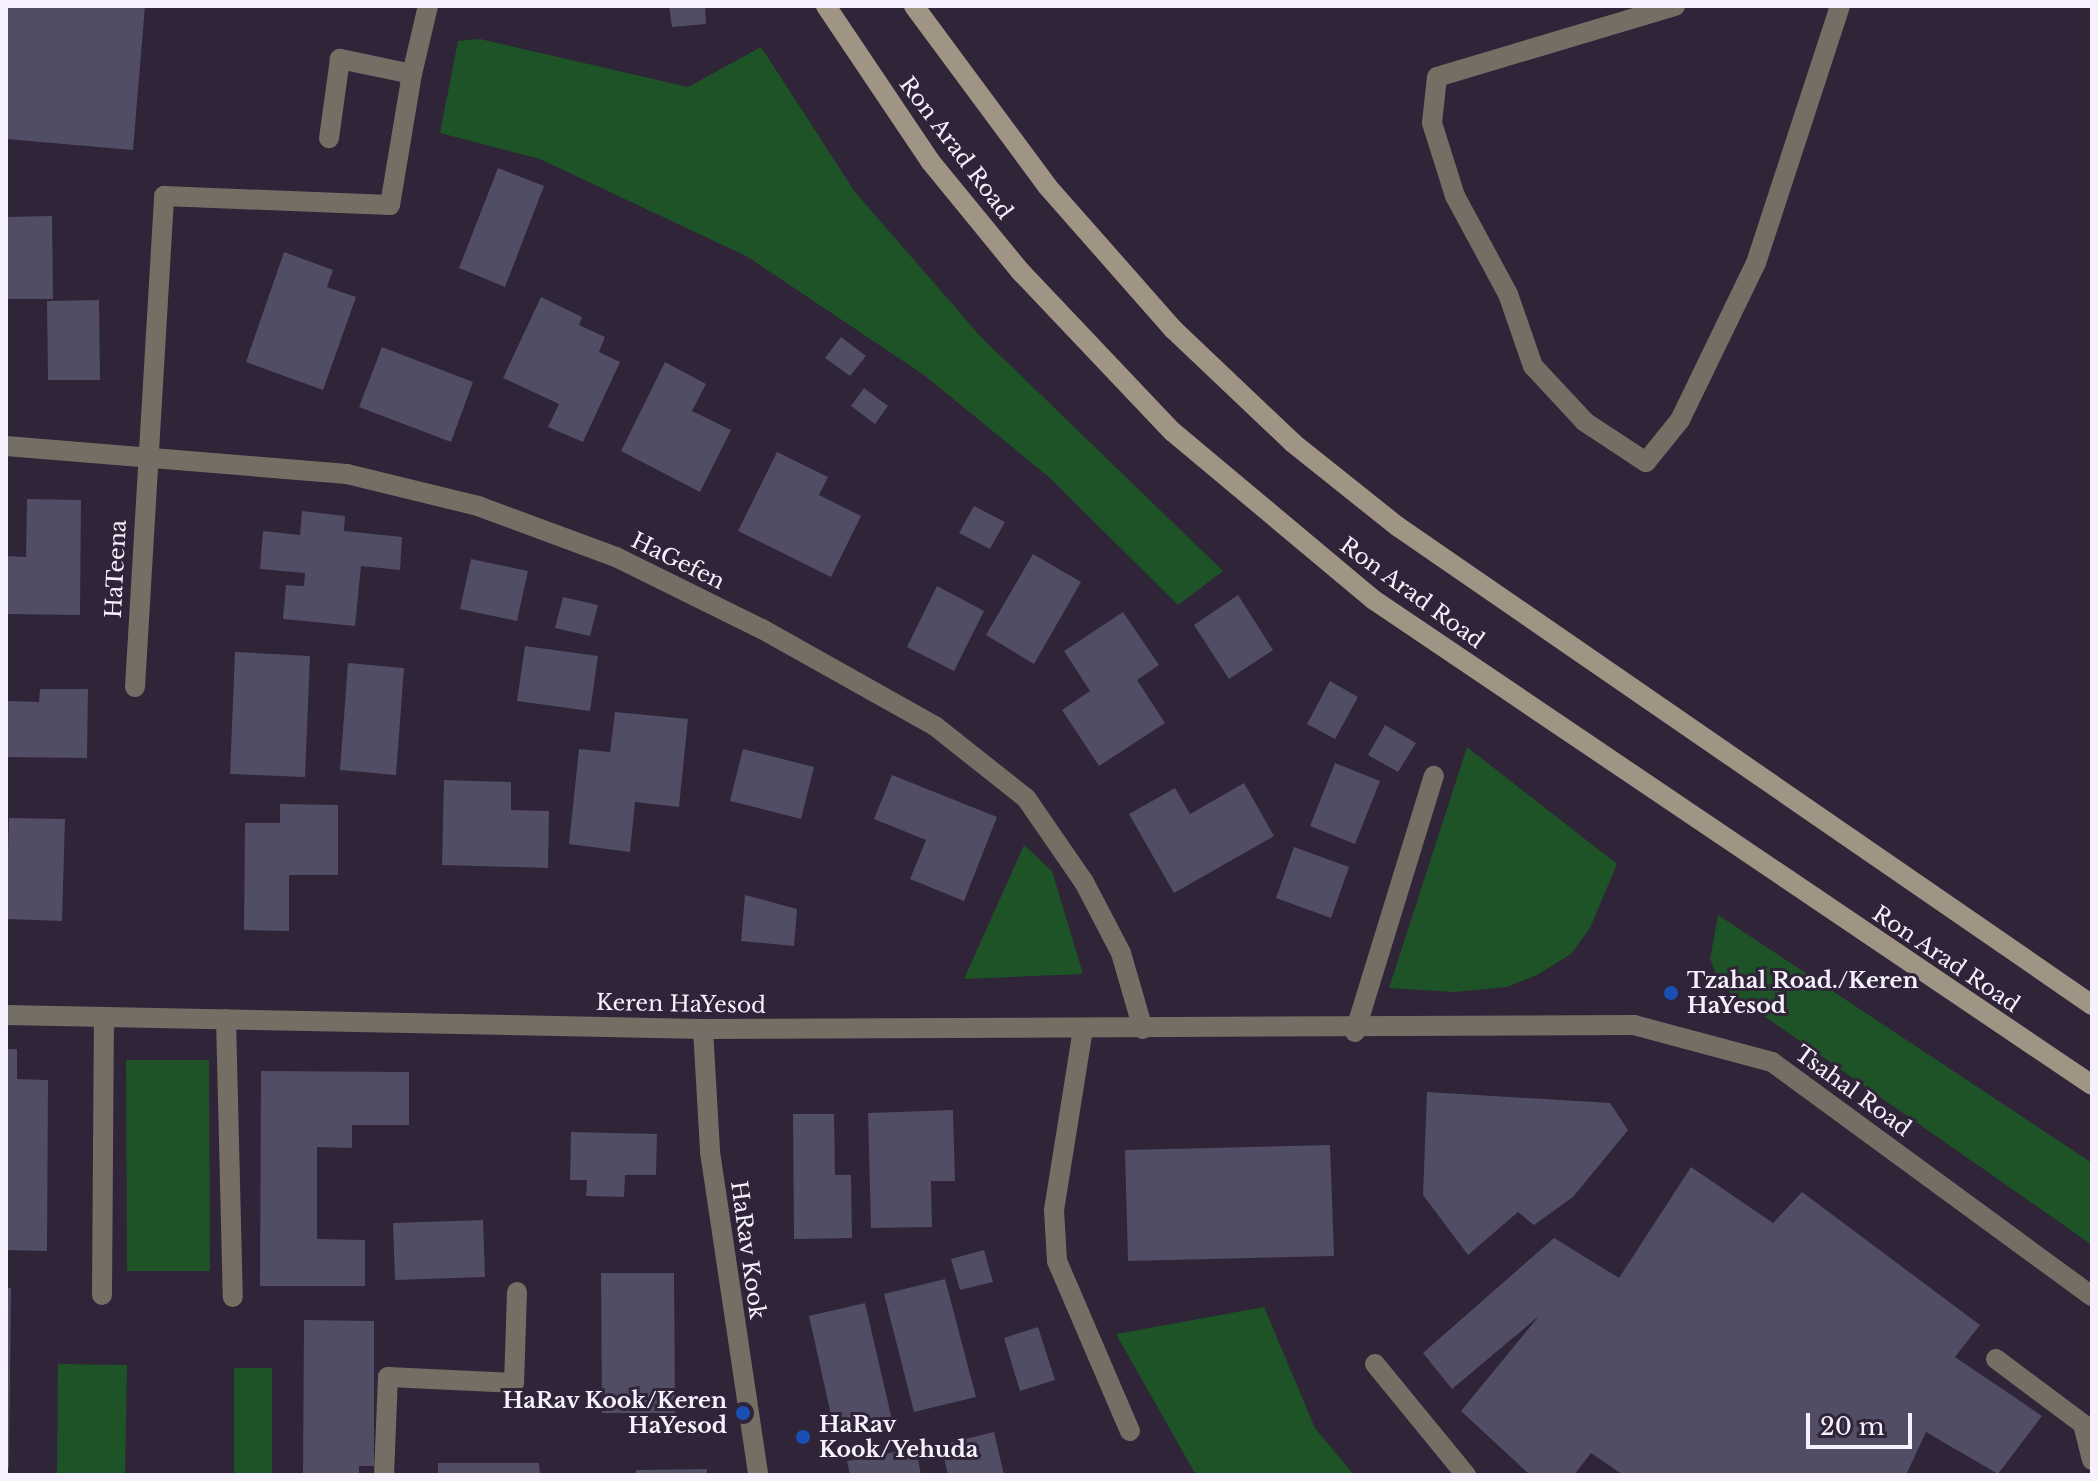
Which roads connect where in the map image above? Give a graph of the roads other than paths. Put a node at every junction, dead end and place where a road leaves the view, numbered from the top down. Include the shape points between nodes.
1 (428, 6) edge
2 (826, 6) edge
3 (914, 6) edge
4 (1675, 6) edge
5 (1840, 6) edge
6 (412, 74) junction
7 (329, 138) dead end
8 (6, 446) edge
9 (145, 452) junction
10 (135, 687) dead end
11 (1434, 776) dead end
12 (2092, 1005) edge
13 (6, 1015) edge
14 (104, 1018) junction
15 (226, 1019) junction
16 (703, 1029) junction
17 (1083, 1029) junction
18 (1143, 1029) junction
19 (1355, 1032) junction
20 (2092, 1085) edge
21 (517, 1292) dead end
22 (102, 1295) dead end
23 (2092, 1296) edge
24 (233, 1297) dead end
25 (1996, 1359) dead end
26 (1375, 1364) dead end
27 (1130, 1431) dead end
28 (2092, 1460) edge
29 (384, 1475) edge
30 (758, 1475) edge
31 (1466, 1475) edge

1 - 6 street
2 - 20 main road, Ron Arad Road via 930,161 1000,247 1173,432 1374,600
3 - 12 main road, Ron Arad Road via 1047,186 1173,329 1293,443 1397,526
4 - 5 street via 1437,77 1432,123 1455,196 1508,294 1533,366 1585,422 1646,462 1680,420 1756,263
6 - 7 street via 340,59
6 - 9 street, HaTeena via 390,205 164,196
8 - 9 street, HaGefen
9 - 10 street, HaTeena
9 - 18 street, HaGefen via 347,474 478,506 616,557 935,726 984,760 1058,835 1121,953
11 - 19 street
13 - 14 street, Keren HaYesod
14 - 15 street, Keren HaYesod
14 - 22 street
15 - 16 street, Keren HaYesod
15 - 24 street
16 - 17 street, Keren HaYesod
16 - 30 street, HaRav Kook via 710,1152
17 - 18 street, Keren HaYesod
17 - 27 street via 1054,1210 1057,1261
18 - 19 street, Keren HaYesod
19 - 23 street, Tsahal Road via 1544,1022 1634,1025 1713,1040 1772,1062
21 - 29 street via 514,1383 388,1377
25 - 28 street via 2083,1424
26 - 31 street

